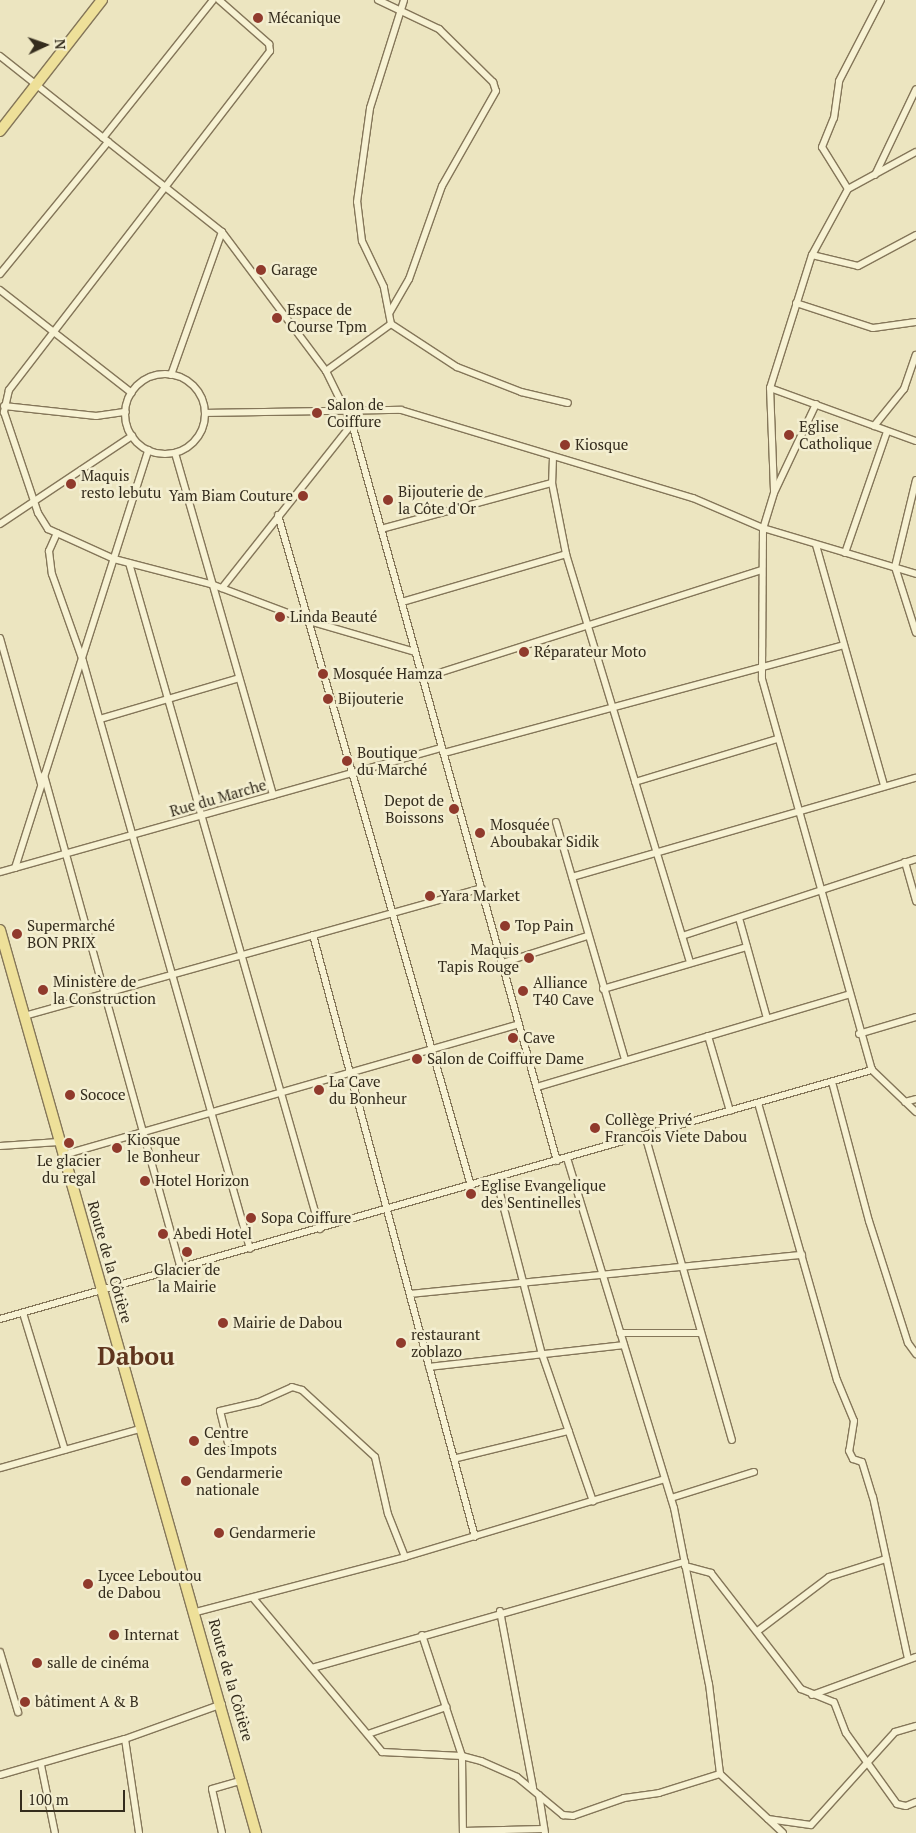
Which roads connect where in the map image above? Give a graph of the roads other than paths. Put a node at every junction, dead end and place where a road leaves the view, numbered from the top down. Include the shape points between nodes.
1 (102, 0) edge
2 (214, 0) edge
3 (219, 0) edge
4 (378, 0) edge
5 (404, 0) edge
6 (881, 0) edge
7 (400, 10) junction
8 (0, 56) edge
9 (36, 84) junction
10 (916, 89) edge
11 (0, 131) edge
12 (106, 140) junction
13 (916, 152) edge
14 (875, 175) junction
15 (166, 188) junction
16 (848, 189) junction
17 (222, 232) junction
18 (916, 235) edge
19 (812, 255) junction
20 (0, 274) edge
21 (0, 290) edge
22 (796, 303) junction
23 (389, 313) junction
24 (916, 322) edge
25 (391, 324) junction
26 (53, 333) junction
27 (916, 355) edge
28 (326, 371) junction
29 (171, 375) junction
30 (770, 388) junction
31 (132, 393) junction
32 (568, 403) dead end
33 (816, 404) junction
34 (3, 409) edge
35 (344, 409) junction
36 (126, 412) junction
37 (205, 413) junction
38 (352, 424) junction
39 (874, 426) junction
40 (887, 432) junction
41 (132, 436) junction
42 (916, 441) edge
43 (148, 450) junction
44 (175, 453) junction
45 (553, 457) junction
46 (916, 480) edge
47 (552, 483) junction
48 (774, 493) junction
49 (35, 501) junction
50 (278, 515) junction
51 (0, 524) edge
52 (763, 528) junction
53 (381, 529) junction
54 (57, 533) junction
55 (816, 545) junction
56 (845, 553) junction
57 (566, 554) junction
58 (114, 559) junction
59 (130, 563) junction
60 (895, 568) junction
61 (761, 570) junction
62 (916, 574) edge
63 (211, 584) junction
64 (222, 588) junction
65 (402, 602) junction
66 (309, 621) junction
67 (588, 626) junction
68 (916, 633) edge
69 (0, 638) edge
70 (843, 646) junction
71 (415, 652) junction
72 (83, 661) junction
73 (761, 667) junction
74 (239, 678) junction
75 (422, 678) junction
76 (168, 699) junction
77 (611, 707) junction
78 (100, 718) junction
79 (778, 739) junction
80 (443, 751) junction
81 (353, 773) junction
82 (44, 775) junction
83 (916, 778) edge
84 (635, 782) junction
85 (41, 784) junction
86 (884, 786) junction
87 (273, 795) junction
88 (799, 810) junction
89 (201, 816) junction
90 (556, 822) dead end
91 (131, 835) junction
92 (658, 852) junction
93 (65, 854) junction
94 (916, 859) edge
95 (906, 862) junction
96 (15, 868) junction
97 (0, 872) edge
98 (572, 877) junction
99 (481, 888) junction
100 (820, 892) junction
101 (916, 901) edge
102 (393, 912) junction
103 (739, 918) junction
104 (0, 930) edge
105 (313, 935) junction
106 (587, 936) junction
107 (682, 936) junction
108 (747, 946) junction
109 (241, 955) junction
110 (502, 963) junction
111 (690, 963) junction
112 (172, 974) junction
113 (603, 989) junction
114 (102, 994) junction
115 (848, 995) junction
116 (24, 1016) junction
117 (916, 1017) edge
118 (767, 1018) junction
119 (519, 1024) junction
120 (859, 1034) junction
121 (708, 1036) junction
122 (432, 1048) junction
123 (625, 1060) junction
124 (872, 1070) junction
125 (350, 1072) junction
126 (832, 1082) junction
127 (537, 1087) junction
128 (280, 1093) junction
129 (916, 1099) edge
130 (905, 1102) junction
131 (758, 1103) junction
132 (730, 1111) junction
133 (212, 1112) junction
134 (916, 1112) edge
135 (142, 1132) junction
136 (645, 1136) junction
137 (59, 1142) junction
138 (0, 1146) edge
139 (63, 1155) junction
140 (566, 1158) junction
141 (558, 1161) junction
142 (496, 1178) junction
143 (471, 1186) junction
144 (388, 1210) junction
145 (320, 1229) junction
146 (250, 1249) junction
147 (802, 1255) junction
148 (680, 1266) junction
149 (181, 1269) junction
150 (602, 1274) junction
151 (527, 1281) junction
152 (104, 1291) junction
153 (410, 1294) junction
154 (23, 1313) junction
155 (0, 1319) edge
156 (620, 1333) junction
157 (700, 1334) junction
158 (624, 1345) junction
159 (542, 1354) junction
160 (916, 1354) edge
161 (429, 1367) junction
162 (143, 1428) junction
163 (569, 1431) junction
164 (732, 1440) dead end
165 (228, 1443) dead end
166 (65, 1450) junction
167 (457, 1458) junction
168 (0, 1468) edge
169 (754, 1472) dead end
170 (665, 1480) junction
171 (672, 1498) junction
172 (593, 1501) junction
173 (476, 1537) junction
174 (405, 1557) junction
175 (886, 1559) junction
176 (685, 1564) junction
177 (253, 1598) junction
178 (500, 1611) junction
179 (196, 1612) junction
180 (758, 1630) junction
181 (422, 1635) junction
182 (0, 1652) edge
183 (916, 1657) edge
184 (908, 1659) junction
185 (312, 1668) junction
186 (811, 1695) junction
187 (222, 1704) junction
188 (446, 1707) junction
189 (18, 1712) dead end
190 (916, 1726) edge
191 (368, 1734) junction
192 (125, 1739) junction
193 (462, 1756) junction
194 (868, 1763) junction
195 (41, 1764) junction
196 (720, 1774) junction
197 (0, 1775) edge
198 (244, 1780) junction
199 (533, 1788) junction
200 (539, 1795) junction
201 (916, 1802) edge
202 (768, 1819) junction
203 (544, 1831) edge
204 (463, 1832) edge
205 (55, 1833) edge
206 (139, 1833) edge
207 (222, 1833) edge
208 (256, 1833) edge
209 (783, 1833) edge

1 - 9 main road
2 - 12 street
3 - 15 street via 269,44 270,51
4 - 7 street
5 - 7 street
6 - 16 street via 839,81 834,118 822,147
7 - 23 street via 370,108 357,202 362,241 384,287
7 - 23 street via 439,30 493,82 496,91 442,186 409,279
8 - 9 street
9 - 11 main road
9 - 12 street
10 - 14 street
12 - 15 street
12 - 20 street
13 - 14 street
14 - 16 street
15 - 17 street
15 - 26 street
16 - 19 street
17 - 28 street
17 - 29 street
18 - 19 street via 858,266
19 - 22 street
21 - 26 street
22 - 24 street via 872,328
22 - 30 street
23 - 25 street
25 - 28 street
25 - 32 street via 457,367 521,392
26 - 31 street
26 - 34 street via 9,390
27 - 39 street via 904,389
28 - 35 street
29 - 31 street via 149,378
29 - 37 street via 195,388
30 - 33 street
30 - 48 street
31 - 36 street
33 - 39 street
33 - 48 street
34 - 36 street via 96,416
34 - 49 street
35 - 37 street
35 - 38 street
35 - 45 street via 402,410
36 - 41 street
37 - 44 street via 197,438
38 - 50 street
38 - 53 street
39 - 40 street
40 - 42 street
40 - 56 street
41 - 43 street
41 - 49 street
43 - 44 street
43 - 58 street
44 - 63 street
45 - 47 street
45 - 52 street via 694,498
46 - 60 street
47 - 53 street
47 - 57 street
48 - 52 street
49 - 51 street
49 - 54 street via 42,522
50 - 64 street
50 - 66 street
52 - 55 street
52 - 61 street
53 - 65 street
54 - 58 street
54 - 72 street via 49,551 52,574
55 - 56 street
55 - 70 street
56 - 60 street
57 - 65 street
57 - 67 street
58 - 59 street
58 - 72 street
59 - 63 street
59 - 76 street
60 - 62 street
60 - 68 street
61 - 67 street
61 - 73 street
63 - 64 street
63 - 74 street
64 - 66 street
65 - 71 street
66 - 71 street
66 - 81 street
67 - 75 street
67 - 77 street
69 - 85 street
70 - 73 street, Rue du Marche
70 - 86 street
71 - 75 street
72 - 78 street
72 - 82 street
73 - 77 street, Rue du Marche
73 - 79 street
74 - 76 street
74 - 87 street
75 - 80 street
76 - 78 street
76 - 89 street
77 - 80 street, Rue du Marche
77 - 84 street
78 - 91 street
79 - 84 street
79 - 88 street
80 - 81 street, Rue du Marche
80 - 99 street
81 - 87 street, Rue du Marche
81 - 102 street
82 - 85 street
82 - 93 street
83 - 86 street
84 - 92 street
85 - 96 street
86 - 88 street
87 - 89 street, Rue du Marche
88 - 92 street
88 - 100 street
89 - 91 street, Rue du Marche
89 - 109 street
90 - 98 street
91 - 93 street, Rue du Marche
91 - 112 street
92 - 98 street
92 - 107 street
93 - 96 street, Rue du Marche
93 - 114 street
94 - 95 street
95 - 100 street
95 - 101 street
96 - 97 street, Rue du Marche
98 - 106 street
99 - 102 street
99 - 110 street
100 - 103 street
100 - 115 street
102 - 105 street
102 - 122 street
103 - 107 street
103 - 108 street
104 - 116 main road, Route de la Côtière
105 - 109 street
105 - 125 street
106 - 110 street
106 - 113 street
107 - 111 street
108 - 111 street
108 - 118 street
109 - 112 street
109 - 128 street
110 - 119 street
111 - 113 street
112 - 114 street
112 - 133 street
113 - 123 street
114 - 116 street
114 - 135 street
115 - 118 street
115 - 120 street
116 - 137 main road, Route de la Côtière
117 - 120 street
118 - 121 street
119 - 122 street
119 - 127 street
120 - 124 street
121 - 123 street
121 - 132 street
122 - 125 street
122 - 143 street
123 - 127 street
124 - 126 street
124 - 130 street
125 - 128 street
125 - 144 street
126 - 131 street
126 - 160 street via 870,1221 908,1343
127 - 141 street
128 - 133 street
128 - 145 street
129 - 130 street
130 - 134 street
131 - 132 street
131 - 147 street
132 - 136 street
133 - 135 street
133 - 146 street
135 - 139 street
135 - 149 street
136 - 140 street
136 - 148 street
137 - 138 street
137 - 139 main road, Route de la Côtière
139 - 152 main road, Route de la Côtière
140 - 141 street
140 - 150 street
141 - 142 street
142 - 143 street
142 - 151 street
143 - 144 street
144 - 145 street
144 - 153 street
145 - 146 street
146 - 149 street
147 - 148 street
147 - 175 street via 839,1387 854,1421 849,1451 853,1459 862,1462
148 - 150 street
148 - 157 street
149 - 152 street
150 - 151 street
150 - 156 street
151 - 153 street
151 - 159 street
152 - 154 street
152 - 162 main road, Route de la Côtière
153 - 161 street
154 - 155 street
154 - 166 street
156 - 157 street
156 - 158 street
157 - 164 street
158 - 159 street
158 - 170 street
159 - 161 street
159 - 163 street
161 - 167 street
162 - 166 street
162 - 179 main road, Route de la Côtière
163 - 167 street
163 - 172 street
165 - 174 street via 220,1411 259,1402 292,1387 302,1390 375,1457 388,1514
166 - 168 street
167 - 173 street
169 - 171 street
170 - 171 street
170 - 172 street
171 - 176 street
172 - 173 street
173 - 174 street
174 - 177 street
175 - 180 street via 829,1578
175 - 184 street
176 - 178 street
176 - 180 street via 711,1573
176 - 196 street via 709,1684
177 - 179 street
177 - 185 street
178 - 181 street
178 - 199 street
179 - 187 main road, Route de la Côtière
180 - 186 street via 801,1689
181 - 185 street
181 - 188 street
182 - 189 street
183 - 184 street
184 - 186 street
185 - 191 street
186 - 194 street via 834,1702 846,1733
187 - 192 street
187 - 198 main road, Route de la Côtière
188 - 191 street
188 - 193 street
190 - 194 street via 895,1732
191 - 193 street via 382,1752
192 - 195 street
192 - 206 street
193 - 199 street
193 - 204 street
194 - 201 street via 897,1804
194 - 202 street via 811,1825
195 - 197 street
195 - 205 street
196 - 200 street via 659,1793 624,1798 573,1816 563,1815
196 - 202 street
198 - 207 street via 212,1789
198 - 208 main road, Route de la Côtière
199 - 200 street
200 - 203 street
202 - 209 street
203 - 204 street

